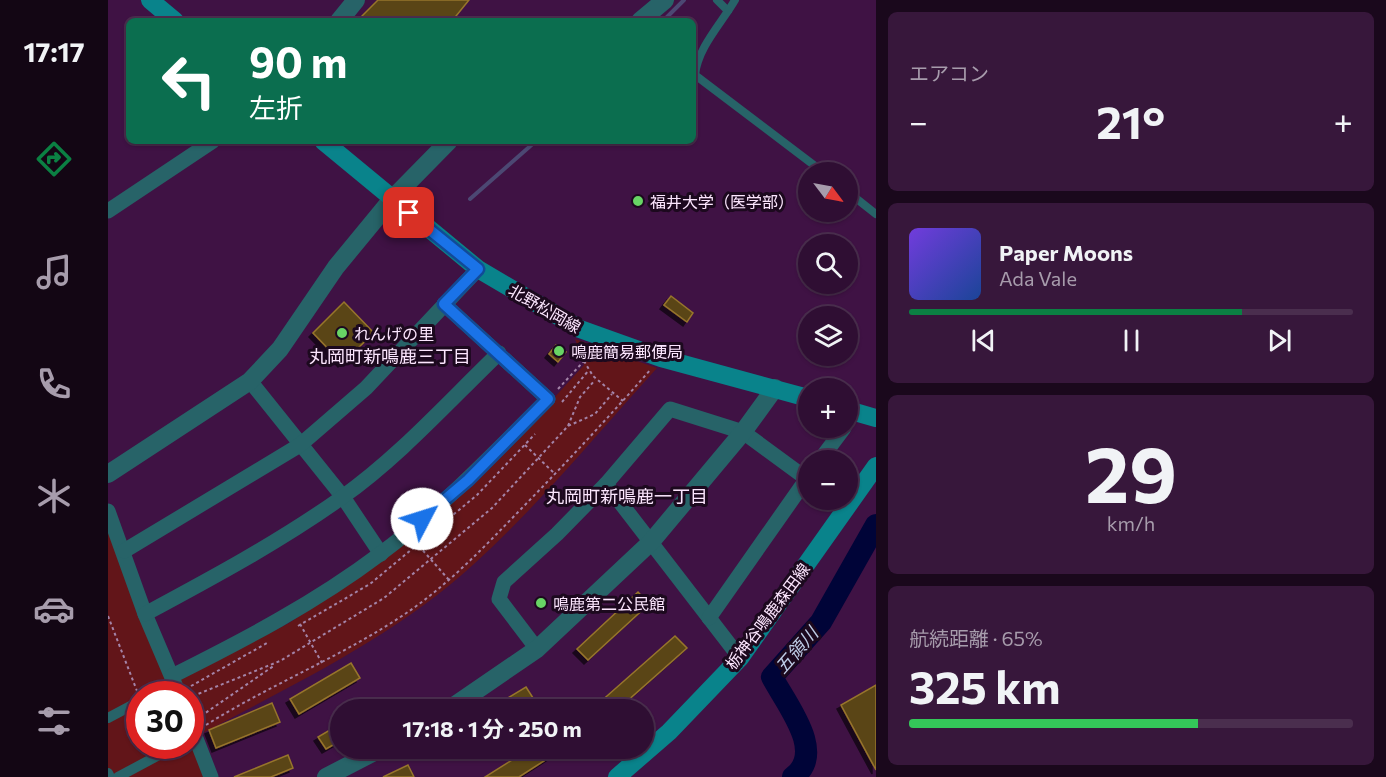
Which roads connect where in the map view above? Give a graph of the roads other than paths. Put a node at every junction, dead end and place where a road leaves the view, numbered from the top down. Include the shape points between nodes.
1 (150, 0) edge
2 (356, 0) edge
3 (665, 0) edge
4 (717, 0) edge
5 (735, 0) edge
6 (728, 11) junction
7 (171, 18) edge
8 (341, 18) edge
9 (644, 18) edge
10 (696, 71) edge
11 (696, 76) edge
12 (208, 144) edge
13 (327, 144) edge
14 (446, 144) edge
15 (810, 162) edge
16 (392, 199) junction
17 (858, 200) edge
18 (108, 211) edge
19 (876, 214) edge
20 (478, 269) junction
21 (444, 304) junction
22 (499, 353) junction
23 (250, 381) junction
24 (775, 388) junction
25 (798, 395) edge
26 (858, 415) edge
27 (876, 418) edge
28 (743, 432) junction
29 (300, 445) junction
30 (876, 466) edge
31 (798, 471) edge
32 (108, 474) edge
33 (606, 484) junction
34 (798, 492) edge
35 (343, 497) junction
36 (108, 511) edge
37 (651, 542) junction
38 (124, 551) junction
39 (381, 554) junction
40 (145, 614) junction
41 (709, 618) junction
42 (537, 650) junction
43 (740, 658) junction
44 (172, 676) junction
45 (174, 681) edge
46 (464, 699) edge
47 (126, 708) edge
48 (108, 718) edge
49 (204, 756) edge
50 (152, 759) edge
51 (361, 759) edge
52 (118, 777) edge
53 (211, 777) edge
54 (326, 777) edge
55 (617, 777) edge

1 - 7 main road
2 - 8 street
3 - 9 street
4 - 6 lane
5 - 6 lane
6 - 10 lane via 700,55
11 - 15 lane
12 - 18 street
13 - 16 main road, 北野松岡線
14 - 16 street
16 - 20 main road, 北野松岡線
16 - 23 street via 336,267 280,349
17 - 19 lane
20 - 21 street
20 - 24 main road, 北野松岡線 via 580,329 662,358
21 - 22 street
21 - 29 street via 366,388
22 - 35 street via 414,436
22 - 39 street via 548,399 468,480
23 - 29 street
23 - 32 street
24 - 25 main road, 北野松岡線
24 - 28 street
26 - 27 main road
28 - 31 street
28 - 33 street via 670,409
28 - 37 street
29 - 35 street
29 - 38 street
30 - 43 main road, 栃神谷鳴鹿森田線
33 - 37 street
33 - 42 street via 504,582 499,599
34 - 41 street
35 - 39 street
35 - 40 street via 264,549
36 - 38 street
37 - 41 street
37 - 42 street
38 - 40 street
39 - 44 street via 293,613
40 - 44 street
41 - 43 street
42 - 46 street
43 - 55 main road, 栃神谷鳴鹿森田線 via 669,732
44 - 45 street
47 - 48 street
49 - 53 street
50 - 52 street
51 - 54 street

